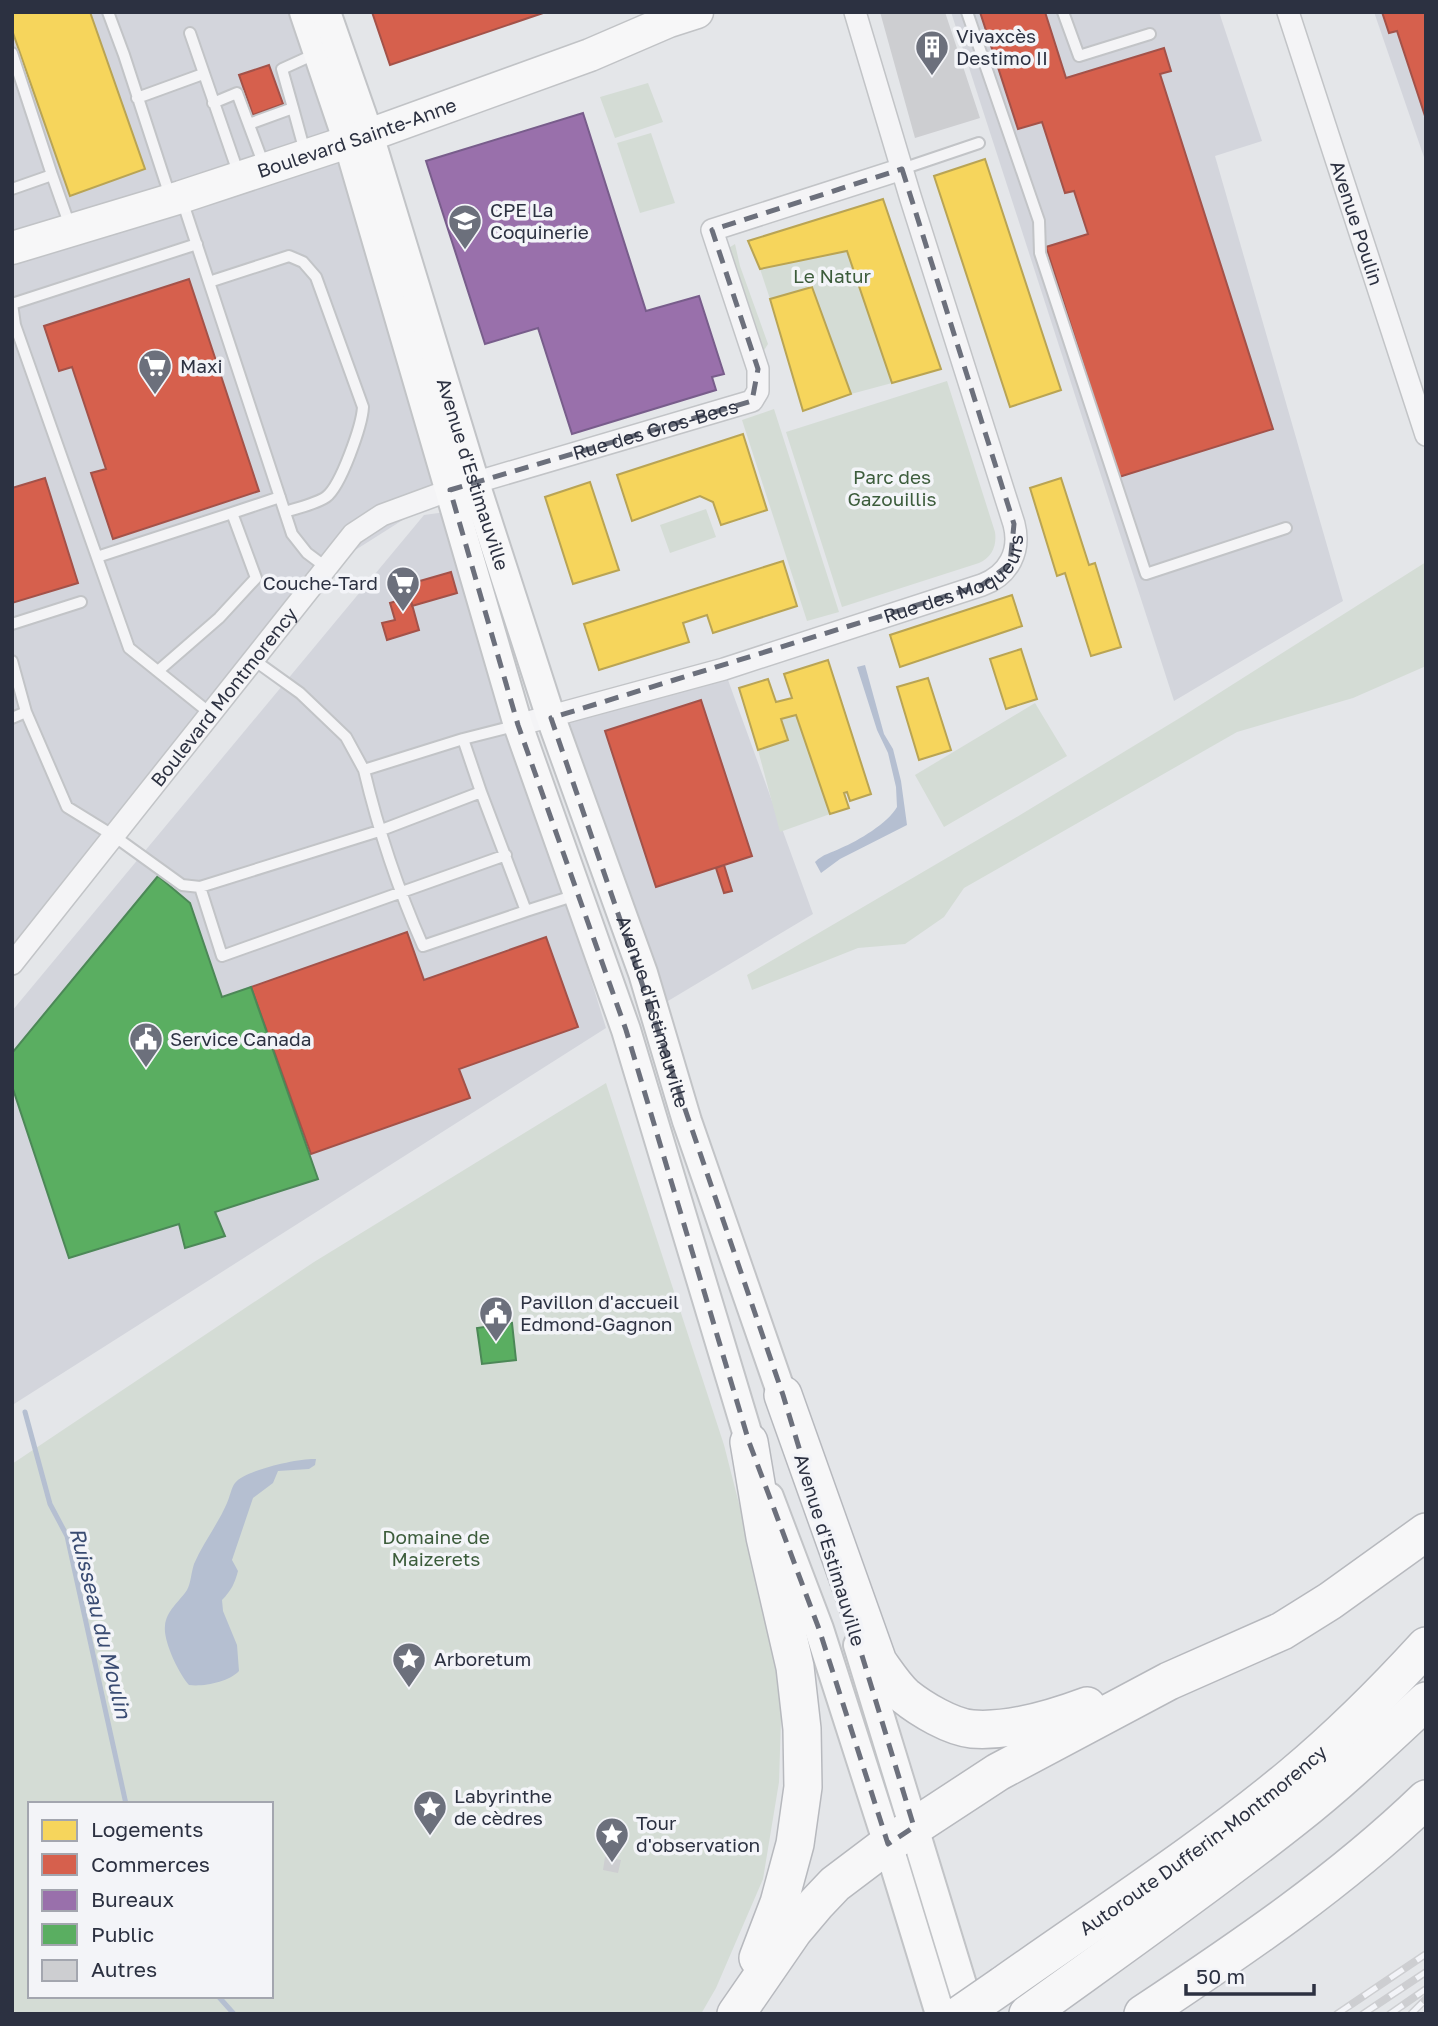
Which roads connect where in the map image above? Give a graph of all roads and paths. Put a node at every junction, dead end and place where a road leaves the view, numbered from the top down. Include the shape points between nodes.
1 (108, 12) edge
2 (304, 12) edge
3 (326, 12) edge
4 (697, 12) edge
5 (855, 12) edge
6 (967, 12) edge
7 (1063, 12) edge
8 (1288, 12) edge
9 (190, 33) dead end
10 (1150, 34) dead end
11 (12, 53) edge
12 (318, 53) junction
13 (204, 75) junction
14 (137, 97) junction
15 (214, 103) junction
16 (293, 108) junction
17 (249, 124) junction
18 (358, 139) junction
19 (979, 143) dead end
20 (307, 156) junction
21 (902, 169) junction
22 (253, 174) junction
23 (52, 175) junction
24 (12, 189) edge
25 (176, 199) junction
26 (72, 230) junction
27 (197, 244) junction
28 (12, 248) edge
29 (209, 282) junction
30 (1426, 435) edge
31 (463, 486) junction
32 (280, 497) junction
33 (285, 512) junction
34 (232, 513) junction
35 (1286, 528) dead end
36 (97, 557) junction
37 (327, 568) junction
38 (81, 602) dead end
39 (12, 624) edge
40 (254, 660) junction
41 (12, 661) edge
42 (158, 671) junction
43 (26, 712) junction
44 (211, 714) junction
45 (12, 718) edge
46 (551, 718) junction
47 (518, 725) junction
48 (463, 739) junction
49 (364, 770) junction
50 (481, 792) junction
51 (379, 831) junction
52 (114, 836) junction
53 (506, 855) junction
54 (200, 887) junction
55 (400, 894) junction
56 (578, 894) junction
57 (526, 911) junction
58 (12, 964) edge
59 (783, 1395) junction
60 (749, 1442) junction
61 (1426, 1532) edge
62 (1426, 1646) edge
63 (1168, 1681) junction
64 (1426, 1701) edge
65 (1426, 1799) edge
66 (901, 1835) junction
67 (734, 2014) edge
68 (940, 2014) edge
69 (961, 2014) edge
70 (971, 2014) edge
71 (1028, 2014) edge
72 (1143, 2014) edge

1 - 14 lane
2 - 12 main road, Avenue d'Estimauville
3 - 18 main road, Avenue d'Estimauville
4 - 18 main road, Boulevard Sainte-Anne
5 - 21 street, Rue des Moqueurs
6 - 35 lane via 1040,221 1040,253 1146,574
7 - 10 lane via 1079,56
8 - 30 street, Avenue Poulin
9 - 13 lane
11 - 23 lane
12 - 16 lane via 282,69
12 - 18 main road, Avenue d'Estimauville
13 - 14 lane
13 - 15 lane
14 - 25 lane
15 - 17 lane via 237,93
15 - 22 lane
16 - 17 lane
16 - 20 lane
17 - 22 lane
18 - 20 main road, Boulevard Sainte-Anne
18 - 31 main road, Avenue d'Estimauville
19 - 21 lane
20 - 22 main road, Boulevard Sainte-Anne
21 - 31 street, Rue des Gros-Becs via 712,230 758,369 758,391 752,401
21 - 46 street, Rue des Moqueurs via 1014,524 1016,544 1010,564 995,579 970,590 724,669
22 - 25 main road, Boulevard Sainte-Anne
23 - 24 lane
23 - 26 lane
25 - 26 main road, Boulevard Sainte-Anne
25 - 27 lane
26 - 28 main road, Boulevard Sainte-Anne
27 - 29 lane
27 - 36 lane via 12,304 15,325
29 - 32 lane
29 - 33 lane via 289,256 303,262 316,277 363,407 363,419 343,470 327,496
31 - 37 street, Boulevard Montmorency via 382,514 353,534
31 - 46 main road, Avenue d'Estimauville
31 - 47 main road, Avenue d'Estimauville
32 - 33 lane
32 - 34 lane
33 - 37 lane via 292,534
34 - 36 lane
34 - 42 lane via 256,578 219,618
36 - 42 lane via 129,648
37 - 40 street, Boulevard Montmorency
38 - 39 lane
40 - 44 street, Boulevard Montmorency
40 - 49 lane via 300,693 346,737
41 - 43 lane
42 - 44 lane
43 - 45 lane
43 - 52 lane via 67,807
44 - 52 street, Boulevard Montmorency
46 - 47 street, Rue des Moqueurs
46 - 59 main road, Avenue d'Estimauville via 643,973 687,1121
47 - 48 lane
47 - 56 main road, Avenue d'Estimauville
48 - 49 lane
48 - 50 lane
49 - 51 lane
50 - 51 lane
50 - 53 lane
51 - 54 lane
51 - 55 lane
52 - 54 lane via 181,886
52 - 58 street, Boulevard Montmorency
53 - 55 lane
53 - 57 lane
54 - 55 lane via 222,956
55 - 57 lane via 423,946
56 - 57 lane
56 - 60 main road, Avenue d'Estimauville via 626,1030
59 - 63 highway via 878,1662 903,1694 935,1716 970,1729 1009,1727 1065,1715
59 - 66 main road, Avenue d'Estimauville
60 - 66 main road, Avenue d'Estimauville
60 - 67 highway via 795,1667 803,1787 779,1903
61 - 63 highway via 1282,1630
62 - 69 highway, Autoroute Dufferin-Montmorency, bridge via 1348,1727 1292,1776
63 - 66 highway via 998,1772
64 - 71 highway, Autoroute Dufferin-Montmorency via 1296,1816
65 - 72 highway via 1262,1935
66 - 67 highway via 816,1903
66 - 68 main road, Avenue d'Estimauville
66 - 70 main road, Avenue d'Estimauville

